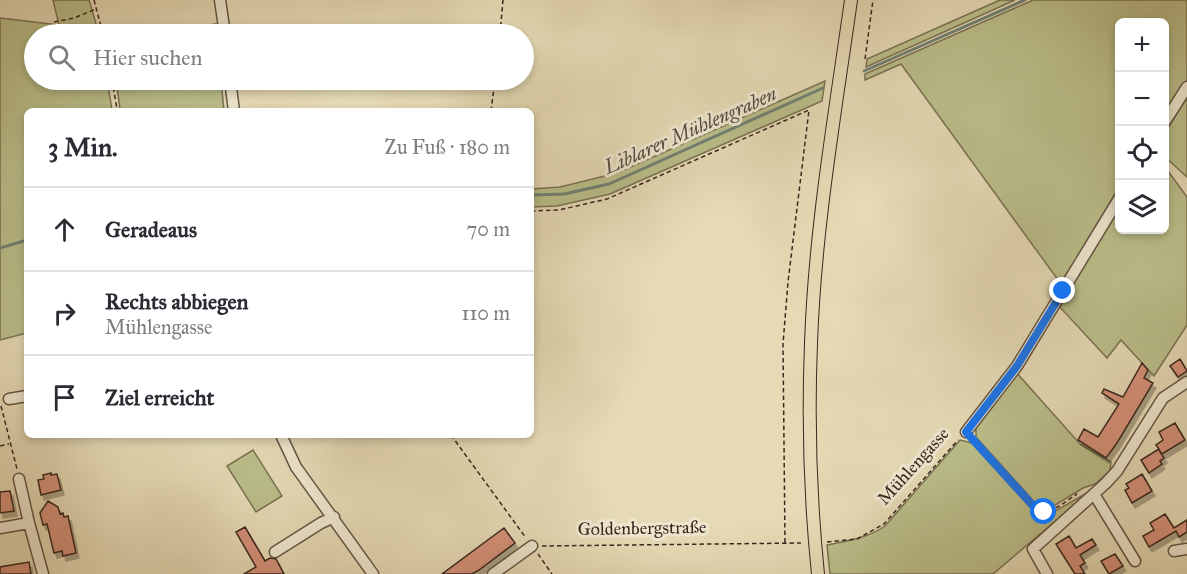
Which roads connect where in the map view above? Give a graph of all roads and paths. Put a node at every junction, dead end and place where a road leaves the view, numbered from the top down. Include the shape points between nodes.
1 (94, 0) edge
2 (220, 0) edge
3 (503, 0) edge
4 (851, 0) edge
5 (873, 0) edge
6 (96, 9) junction
7 (54, 22) dead end
8 (100, 24) edge
9 (224, 24) edge
10 (501, 24) edge
11 (865, 59) dead end
12 (1187, 87) edge
13 (114, 90) edge
14 (231, 90) edge
15 (494, 90) edge
16 (117, 108) edge
17 (234, 108) edge
18 (491, 108) edge
19 (1169, 115) edge
20 (1115, 204) edge
21 (534, 211) edge
22 (1187, 382) edge
23 (24, 397) edge
24 (5, 401) edge
25 (966, 432) junction
26 (282, 438) edge
27 (453, 438) edge
28 (10, 444) junction
29 (0, 446) edge
30 (19, 479) joint
31 (1082, 490) dead end
32 (1094, 494) junction
33 (334, 517) junction
34 (29, 523) junction
35 (0, 528) edge
36 (826, 542) dead end
37 (785, 543) junction
38 (801, 543) dead end
39 (532, 546) junction
40 (1187, 549) edge
41 (1174, 551) dead end
42 (275, 552) dead end
43 (1135, 561) dead end
44 (43, 574) edge
45 (373, 574) edge
46 (493, 574) edge
47 (552, 574) edge
48 (818, 574) edge
49 (1047, 574) edge

1 - 6 path
2 - 9 street
3 - 10 path
4 - 48 main road via 820,228 811,341 812,517
5 - 11 path
6 - 7 path
6 - 8 path
12 - 19 street
13 - 16 path
14 - 17 street
15 - 18 path
20 - 25 street, Mühlengasse via 1017,366
21 - 37 path via 559,210 607,199 809,110 783,344
22 - 32 street via 1164,398 1117,471
23 - 24 street
24 - 28 path
25 - 31 path via 1036,509 1050,511
25 - 36 path, Mühlengasse via 884,524 857,539
26 - 33 street via 296,467
27 - 39 path
28 - 29 path
28 - 30 path
30 - 34 street
32 - 43 street
32 - 49 street via 1033,549
33 - 42 street
33 - 45 street
34 - 35 street
34 - 44 street
37 - 38 path, Goldenbergstraße
37 - 39 path, Goldenbergstraße
39 - 46 street
39 - 47 path
40 - 41 street

